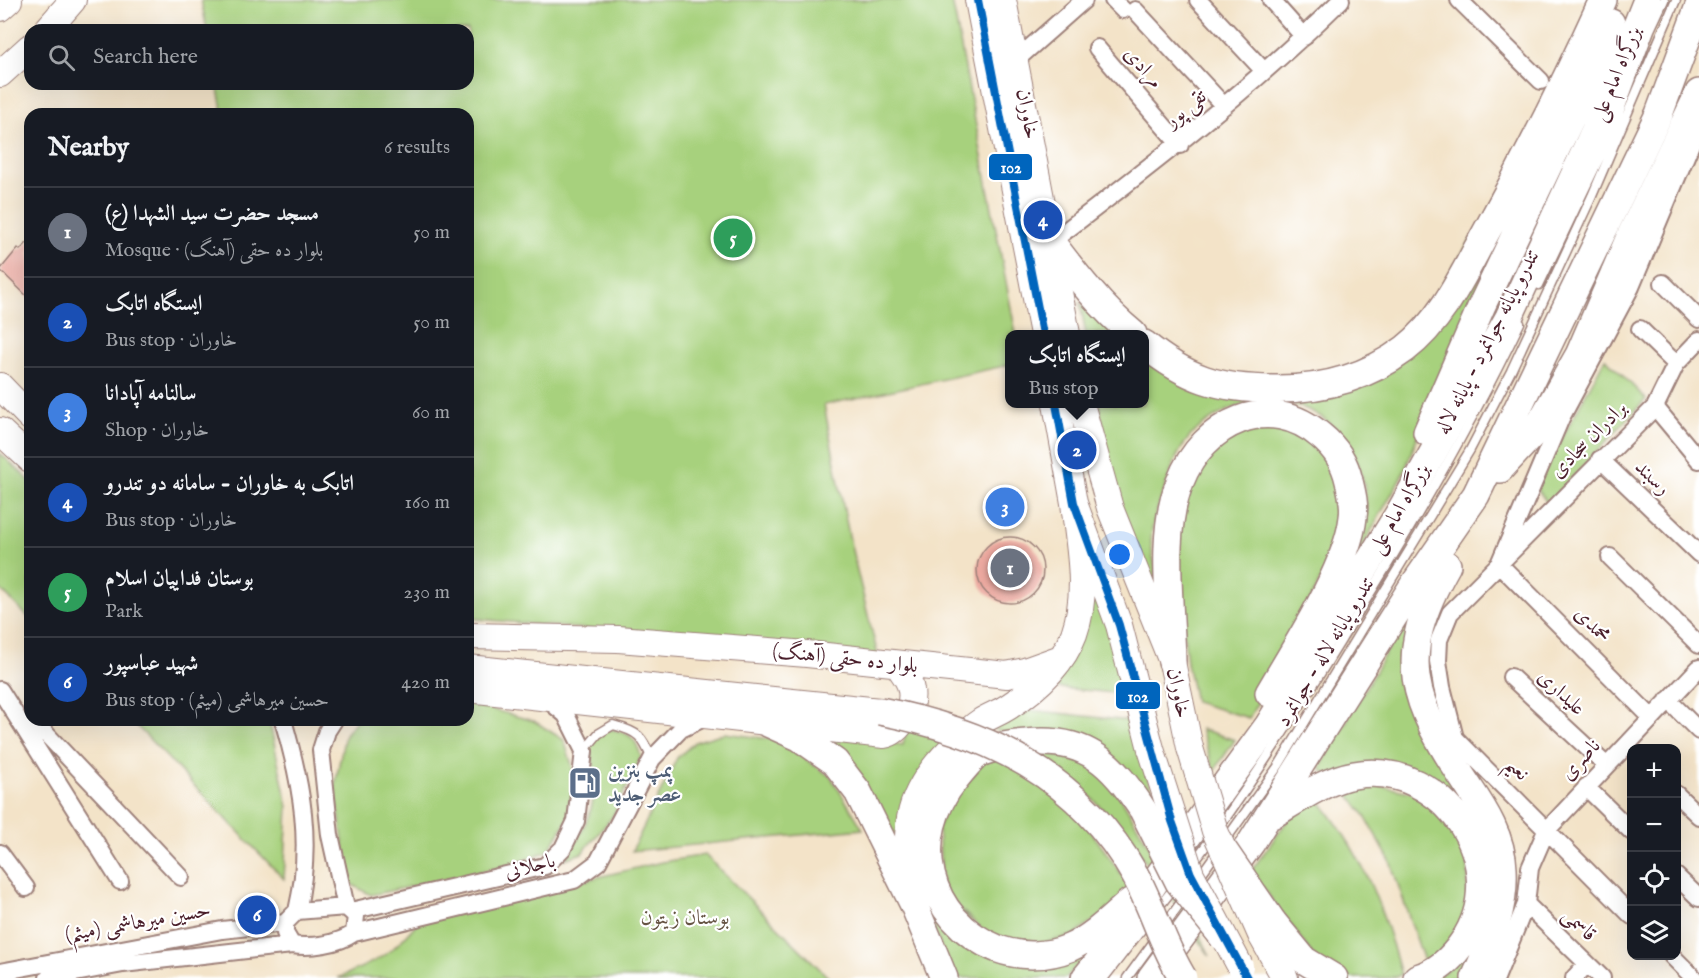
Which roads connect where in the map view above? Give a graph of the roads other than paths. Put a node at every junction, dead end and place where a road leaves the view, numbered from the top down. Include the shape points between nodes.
1 (9, 0) edge
2 (73, 0) edge
3 (978, 0) edge
4 (1003, 0) edge
5 (1084, 0) edge
6 (1198, 0) edge
7 (1271, 0) edge
8 (1341, 0) edge
9 (1459, 0) edge
10 (1603, 0) edge
11 (1620, 0) edge
12 (1647, 0) edge
13 (1664, 0) edge
14 (1676, 0) edge
15 (1699, 6) edge
16 (1124, 7) edge
17 (0, 8) edge
18 (52, 24) edge
19 (1304, 37) junction
20 (1097, 48) dead end
21 (24, 52) edge
22 (1016, 60) junction
23 (1264, 71) junction
24 (0, 74) edge
25 (1541, 81) dead end
26 (1699, 93) edge
27 (1224, 106) junction
28 (1699, 125) edge
29 (1180, 145) junction
30 (1051, 242) junction
31 (1663, 283) dead end
32 (1536, 290) dead end
33 (1526, 311) dead end
34 (1699, 319) edge
35 (1640, 329) dead end
36 (1041, 330) edge
37 (1066, 330) edge
38 (1129, 330) edge
39 (1698, 342) edge
40 (1149, 348) edge
41 (1676, 364) junction
42 (0, 386) edge
43 (1654, 407) junction
44 (1057, 408) edge
45 (1082, 408) edge
46 (24, 411) edge
47 (0, 431) edge
48 (24, 453) edge
49 (1600, 459) junction
50 (1699, 460) edge
51 (1476, 495) junction
52 (1074, 503) junction
53 (1401, 510) junction
54 (1699, 554) edge
55 (1610, 557) dead end
56 (1499, 564) junction
57 (474, 636) edge
58 (1699, 645) edge
59 (1061, 658) junction
60 (1172, 662) junction
61 (898, 665) junction
62 (1699, 668) edge
63 (474, 669) edge
64 (1511, 677) dead end
65 (0, 685) edge
66 (0, 690) edge
67 (474, 690) edge
68 (547, 698) junction
69 (1668, 700) junction
70 (24, 711) edge
71 (880, 711) joint
72 (706, 717) junction
73 (1652, 718) junction
74 (759, 719) junction
75 (39, 726) edge
76 (285, 726) edge
77 (330, 726) edge
78 (1699, 731) edge
79 (1455, 738) joint
80 (1631, 744) edge
81 (1627, 749) edge
82 (584, 751) junction
83 (652, 759) junction
84 (1607, 766) junction
85 (1228, 780) junction
86 (1586, 788) junction
87 (1681, 798) edge
88 (1699, 816) edge
89 (1269, 817) junction
90 (1627, 827) edge
91 (1546, 831) junction
92 (1224, 851) joint
93 (0, 853) edge
94 (1160, 874) junction
95 (181, 877) dead end
96 (1681, 880) edge
97 (120, 881) dead end
98 (26, 888) dead end
99 (1699, 898) edge
100 (1526, 904) junction
101 (914, 905) junction
102 (348, 909) junction
103 (1627, 911) edge
104 (291, 917) junction
105 (1267, 928) junction
106 (354, 933) junction
107 (1223, 937) junction
108 (292, 945) junction
109 (1676, 960) edge
110 (1587, 964) junction
111 (0, 972) edge
112 (1243, 972) edge
113 (48, 978) edge
114 (944, 978) edge
115 (1086, 978) edge
116 (1104, 978) edge
117 (1127, 978) edge
118 (1151, 978) edge
119 (1183, 978) edge
120 (1283, 978) edge
121 (1334, 978) edge
122 (1417, 978) edge
123 (1475, 978) edge
124 (1497, 978) edge
125 (1574, 978) edge
126 (1602, 978) edge
127 (1694, 978) edge

1 - 17 main road
2 - 18 main road
3 - 36 main road, خاوران
4 - 22 main road, خاوران
5 - 22 street
6 - 23 street
7 - 19 street
8 - 19 street, تقی پور
9 - 25 street
10 - 40 highway via 1517,176 1456,287 1431,323 1405,349 1342,382 1300,390 1210,383
11 - 53 highway via 1586,86 1482,305 1427,432
12 - 53 highway, بزرگراه امام علی via 1596,128 1509,317
13 - 32 lane, تندرو پایانه جوانمرد - پایانه لاله via 1611,134
14 - 117 lane, تندرو پایانه لاله - جوانمرد via 1592,196 1470,450 1279,765
15 - 51 highway via 1659,114
16 - 27 street
19 - 23 street, تقی پور
20 - 29 street, مرادی
21 - 24 main road
22 - 30 main road, خاوران
23 - 27 street, تقی پور
26 - 51 highway via 1630,237 1580,355 1537,429
27 - 29 street, تقی پور
28 - 56 street via 1631,287 1561,418
29 - 30 street, تقی پور
30 - 37 main road, خاوران
30 - 38 highway via 1089,291
31 - 34 street
33 - 116 lane, تندرو پایانه جوانمرد - پایانه لاله via 1485,396 1377,583 1283,734 1236,806
35 - 41 street
39 - 41 street, برادران سجادی
41 - 43 street, برادران سجادی
42 - 46 main road
43 - 49 street, برادران سجادی
43 - 50 street
44 - 52 main road, خاوران
45 - 60 main road, خاوران via 1110,508
47 - 48 main road
49 - 54 street, رسبند
49 - 56 street, برادران سجادی
51 - 89 highway via 1413,586
51 - 123 highway via 1421,617 1413,673 1427,717 1482,806 1499,845 1503,895 1492,937
52 - 59 main road via 1082,599 1073,636
52 - 107 main road, خاوران, bridge via 1119,625 1151,749 1191,874
53 - 85 highway, بزرگراه امام علی via 1286,698
55 - 58 street
56 - 73 street, محمدی
56 - 79 street, برادران سجادی via 1450,613 1439,640 1437,661
57 - 61 main road, بلوار ده حقی (آهنگ) via 618,639
59 - 61 main road, بلوار ده حقی (آهنگ) via 1007,675
59 - 101 main road via 1041,684 979,722 939,761 923,783 906,837
60 - 85 highway via 1168,534 1174,499 1185,471 1212,435 1230,424 1266,413 1309,425 1333,446 1347,471 1353,498 1350,532 1338,566 1254,719
60 - 92 main road, خاوران, bridge via 1204,802
61 - 74 main road via 912,692 902,722 891,734
62 - 69 street, ناصری
63 - 71 main road
64 - 84 street, علیداری
65 - 70 street
66 - 97 street
67 - 68 main road
68 - 72 main road
68 - 82 street via 566,715
69 - 73 street, ناصری
69 - 78 street
71 - 119 highway, bridge via 945,726 982,740 1025,762 1073,797 1107,831 1134,874
72 - 74 main road
72 - 83 street, باجلانی via 681,729
73 - 80 street, ناصری
74 - 101 highway via 799,737 835,762 858,792
75 - 95 street
76 - 104 street via 296,763 304,814 306,872
77 - 102 street via 321,760 330,835
79 - 91 street, نعیم
81 - 84 street, ناصری
82 - 83 lane via 598,734 614,725 642,737
82 - 102 street, باجلانی via 576,821 563,848 546,866
83 - 106 street, باجلانی via 598,862 574,880
84 - 86 street, ناصری
85 - 94 highway, بزرگراه امام علی
86 - 90 street
86 - 91 street, ناصری
87 - 88 street
89 - 118 highway
89 - 122 highway via 1329,783 1368,773 1398,777 1422,788 1456,814 1476,852 1480,904 1468,935 1455,954 1430,974
91 - 100 street, ناصری via 1530,868
91 - 103 street
92 - 105 highway, bridge
93 - 98 street
94 - 107 highway, bridge via 1084,940 1068,949 1027,955 1005,952 958,924 932,880 928,849 936,811 950,785 980,753 1042,741 1077,747 1114,770 1143,810 1179,882
94 - 115 highway, بزرگراه امام علی
96 - 99 street
100 - 110 street, قاسمی
100 - 124 street, ناصری
101 - 114 highway
102 - 104 street, باجلانی
102 - 106 street via 356,916
104 - 108 street via 285,933
104 - 111 street, حسین میرهاشمی (میثم)
105 - 120 main road
105 - 121 highway via 1304,960
106 - 108 street, باجلانی via 344,940
107 - 112 main road, خاوران, bridge
108 - 113 street, حسین میرهاشمی (میثم) via 123,964
109 - 127 street
110 - 125 street
110 - 126 street, قاسمی

